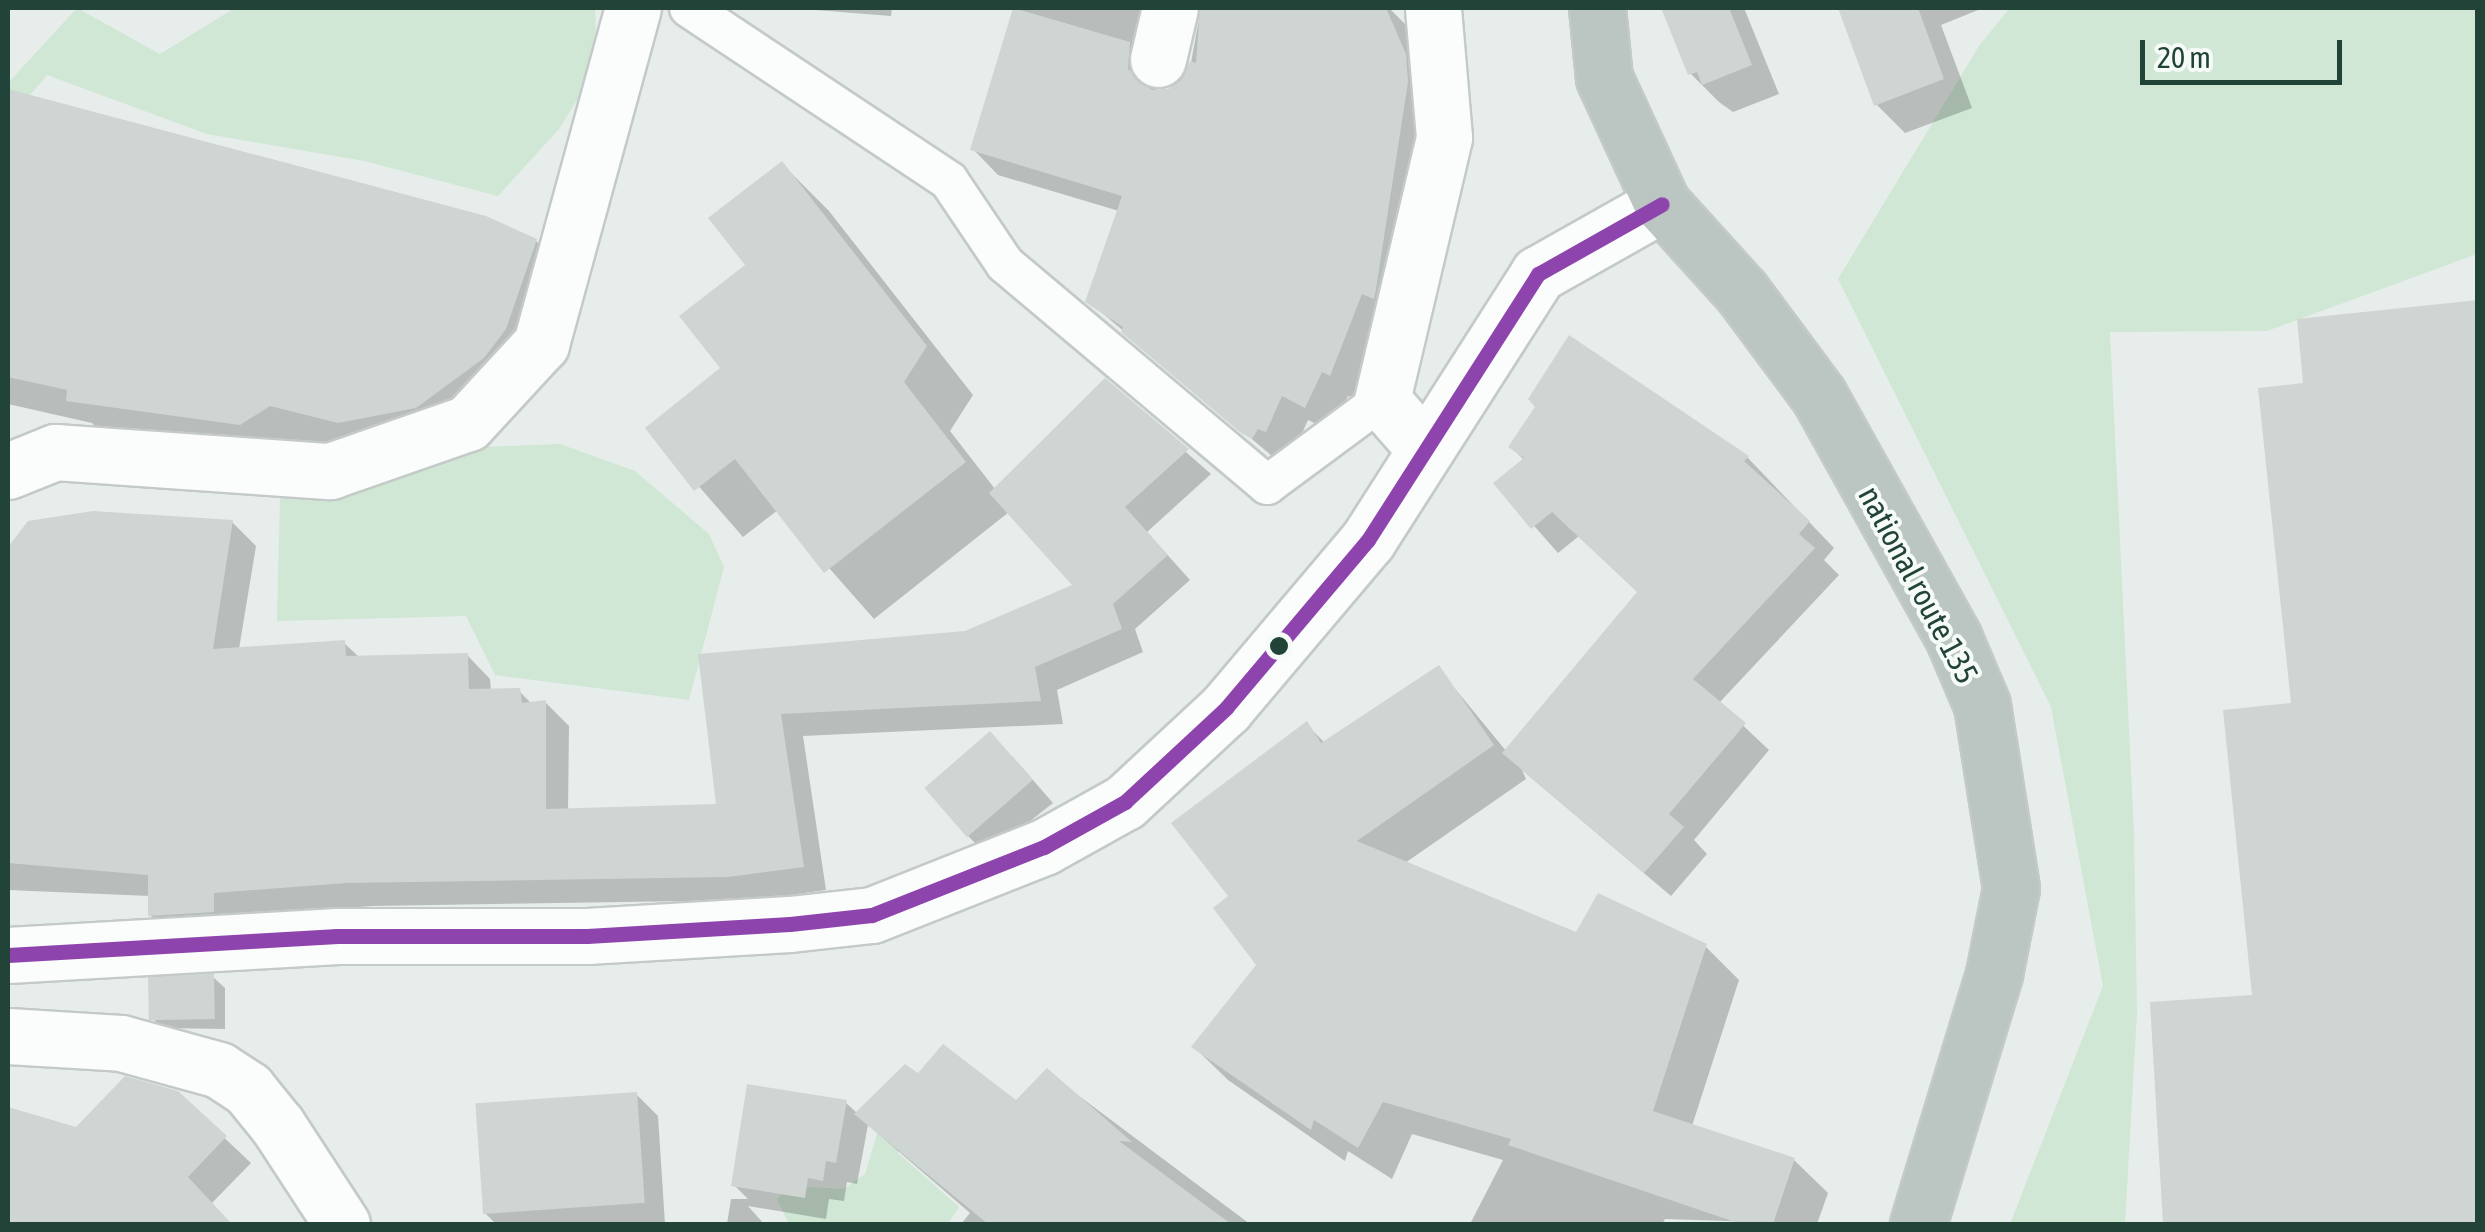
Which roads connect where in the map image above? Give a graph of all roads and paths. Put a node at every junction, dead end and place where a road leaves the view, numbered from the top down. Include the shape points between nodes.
1 (633, 8) edge
2 (688, 8) edge
3 (1433, 8) edge
4 (1596, 8) edge
5 (1662, 204) junction
6 (1382, 400) junction
7 (1425, 450) junction
8 (8, 470) edge
9 (8, 955) edge
10 (8, 1036) edge
11 (342, 1224) edge
12 (1918, 1224) edge

1 - 8 street via 540,344 468,423 330,472 55,452
2 - 6 lane via 949,181 1004,264 1267,485
3 - 6 street via 1444,136
4 - 5 highway, national route 135 via 1604,78
5 - 7 street via 1538,274
5 - 12 highway, national route 135 via 1741,291 1819,396 1954,638 1982,705 2011,888 1994,974
6 - 7 street
7 - 9 street via 1368,540 1226,708 1183,748 1124,802 950,889 872,914 790,924
10 - 11 street via 121,1043 218,1070 248,1089 278,1126

